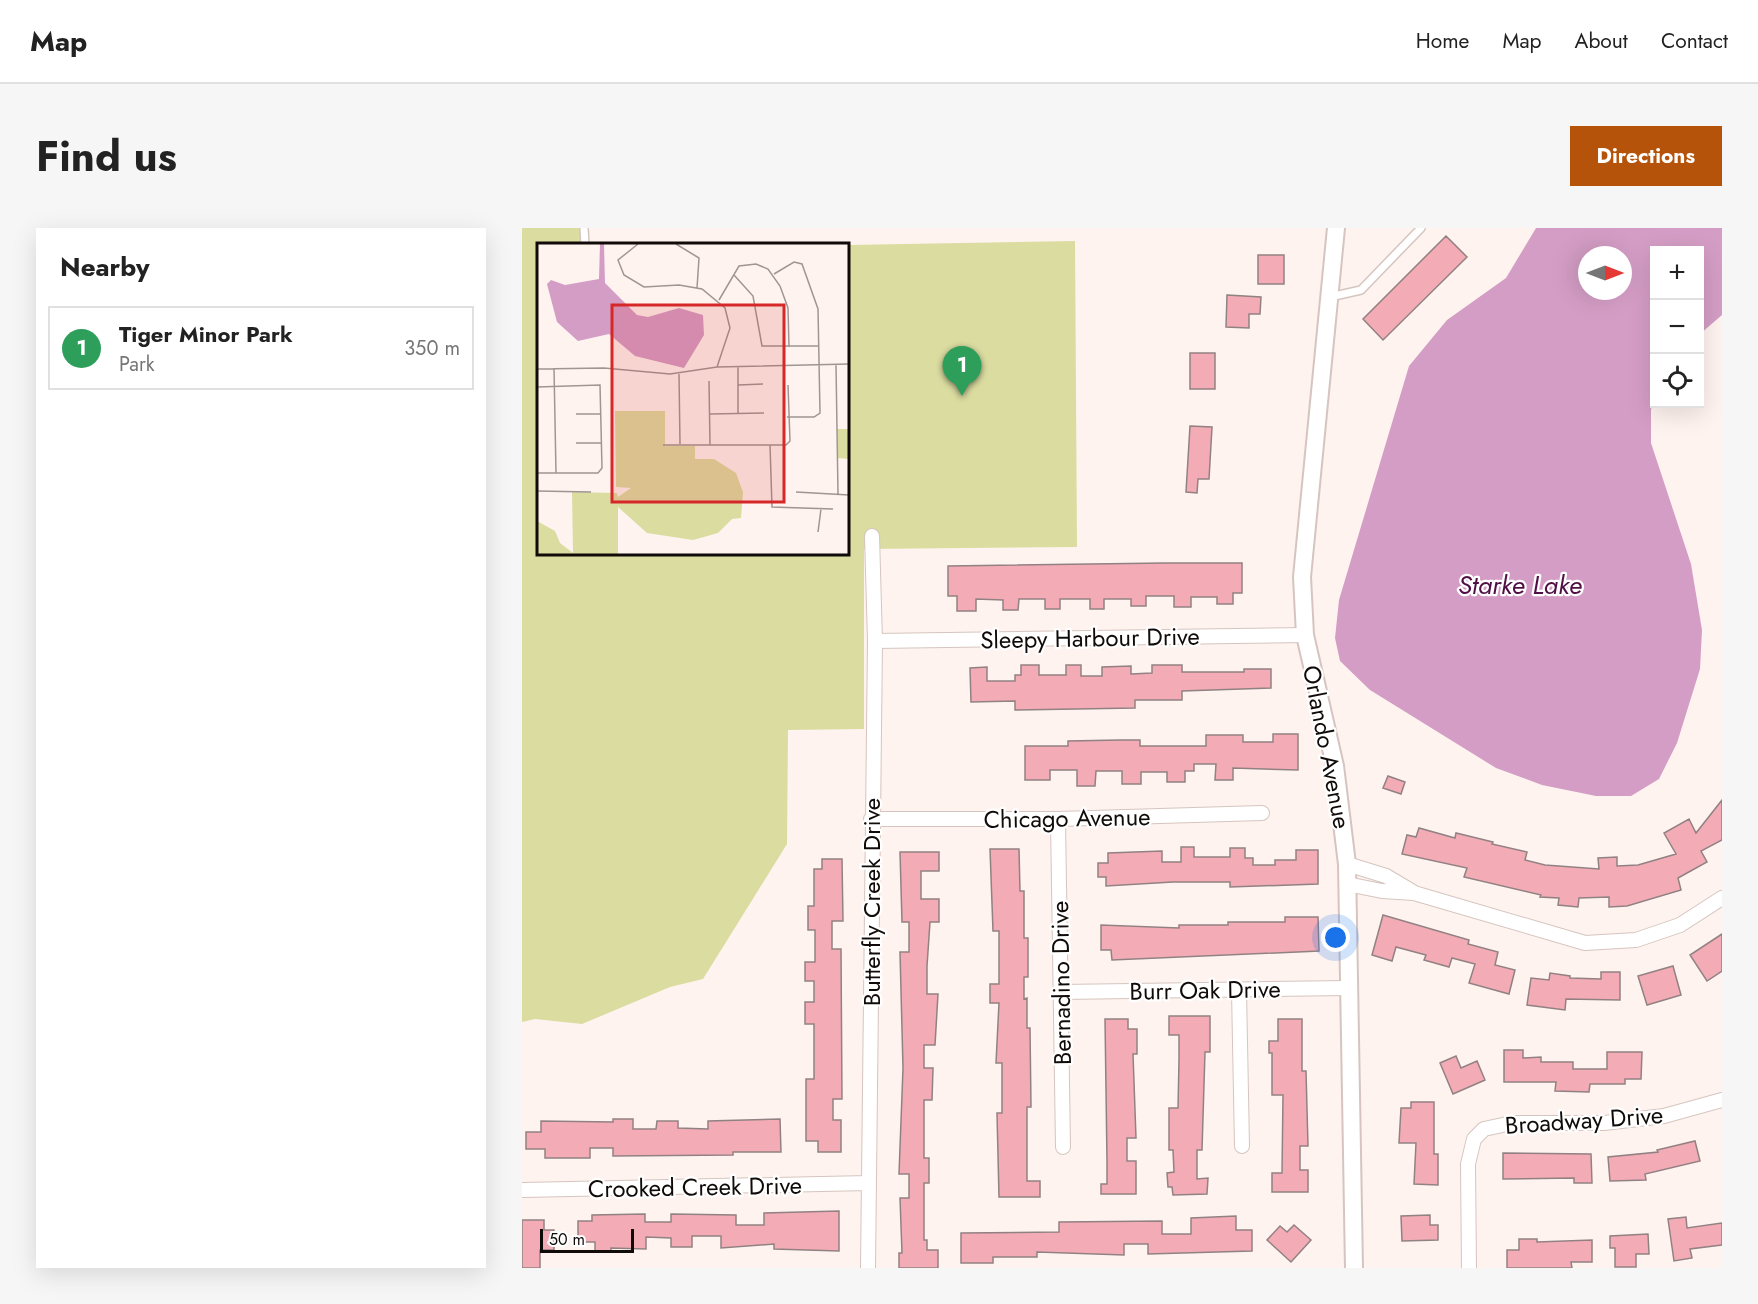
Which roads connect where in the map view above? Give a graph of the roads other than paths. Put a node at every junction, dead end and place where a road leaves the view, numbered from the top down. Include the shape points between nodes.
1 (584, 228) edge
2 (1336, 228) edge
3 (1421, 228) edge
4 (585, 243) edge
5 (1329, 297) junction
6 (872, 536) dead end
7 (1305, 635) junction
8 (875, 641) junction
9 (1262, 813) dead end
10 (872, 819) junction
11 (1058, 819) junction
12 (1347, 864) junction
13 (1347, 884) junction
14 (1414, 893) junction
15 (1722, 898) edge
16 (1349, 988) junction
17 (1239, 990) junction
18 (1061, 992) junction
19 (1722, 1100) edge
20 (1242, 1146) dead end
21 (1063, 1147) dead end
22 (869, 1183) junction
23 (522, 1190) edge
24 (868, 1268) edge
25 (1354, 1268) edge
26 (1469, 1268) edge

1 - 4 lane
2 - 5 street, Orlando Avenue
3 - 5 lane via 1361,290
5 - 7 street, Orlando Avenue via 1305,524
6 - 8 street, Butterfly Creek Drive
7 - 8 street, Sleepy Harbour Drive
7 - 12 street, Orlando Avenue via 1335,766
8 - 10 street, Butterfly Creek Drive
9 - 11 street, Chicago Avenue
10 - 11 street, Chicago Avenue
10 - 22 street, Butterfly Creek Drive
11 - 18 street, Bernadino Drive
12 - 13 street, Orlando Avenue
12 - 14 street via 1386,876
13 - 14 street
13 - 16 street, Orlando Avenue
14 - 15 street via 1585,943 1636,940 1680,925
16 - 17 street, Burr Oak Drive
16 - 25 street, Orlando Avenue
17 - 18 street, Burr Oak Drive
17 - 20 street
18 - 21 street, Bernadino Drive
19 - 26 street, Broadway Drive via 1664,1116 1604,1123 1512,1123 1484,1129 1474,1139 1468,1164
22 - 23 street, Crooked Creek Drive
22 - 24 street, Butterfly Creek Drive

